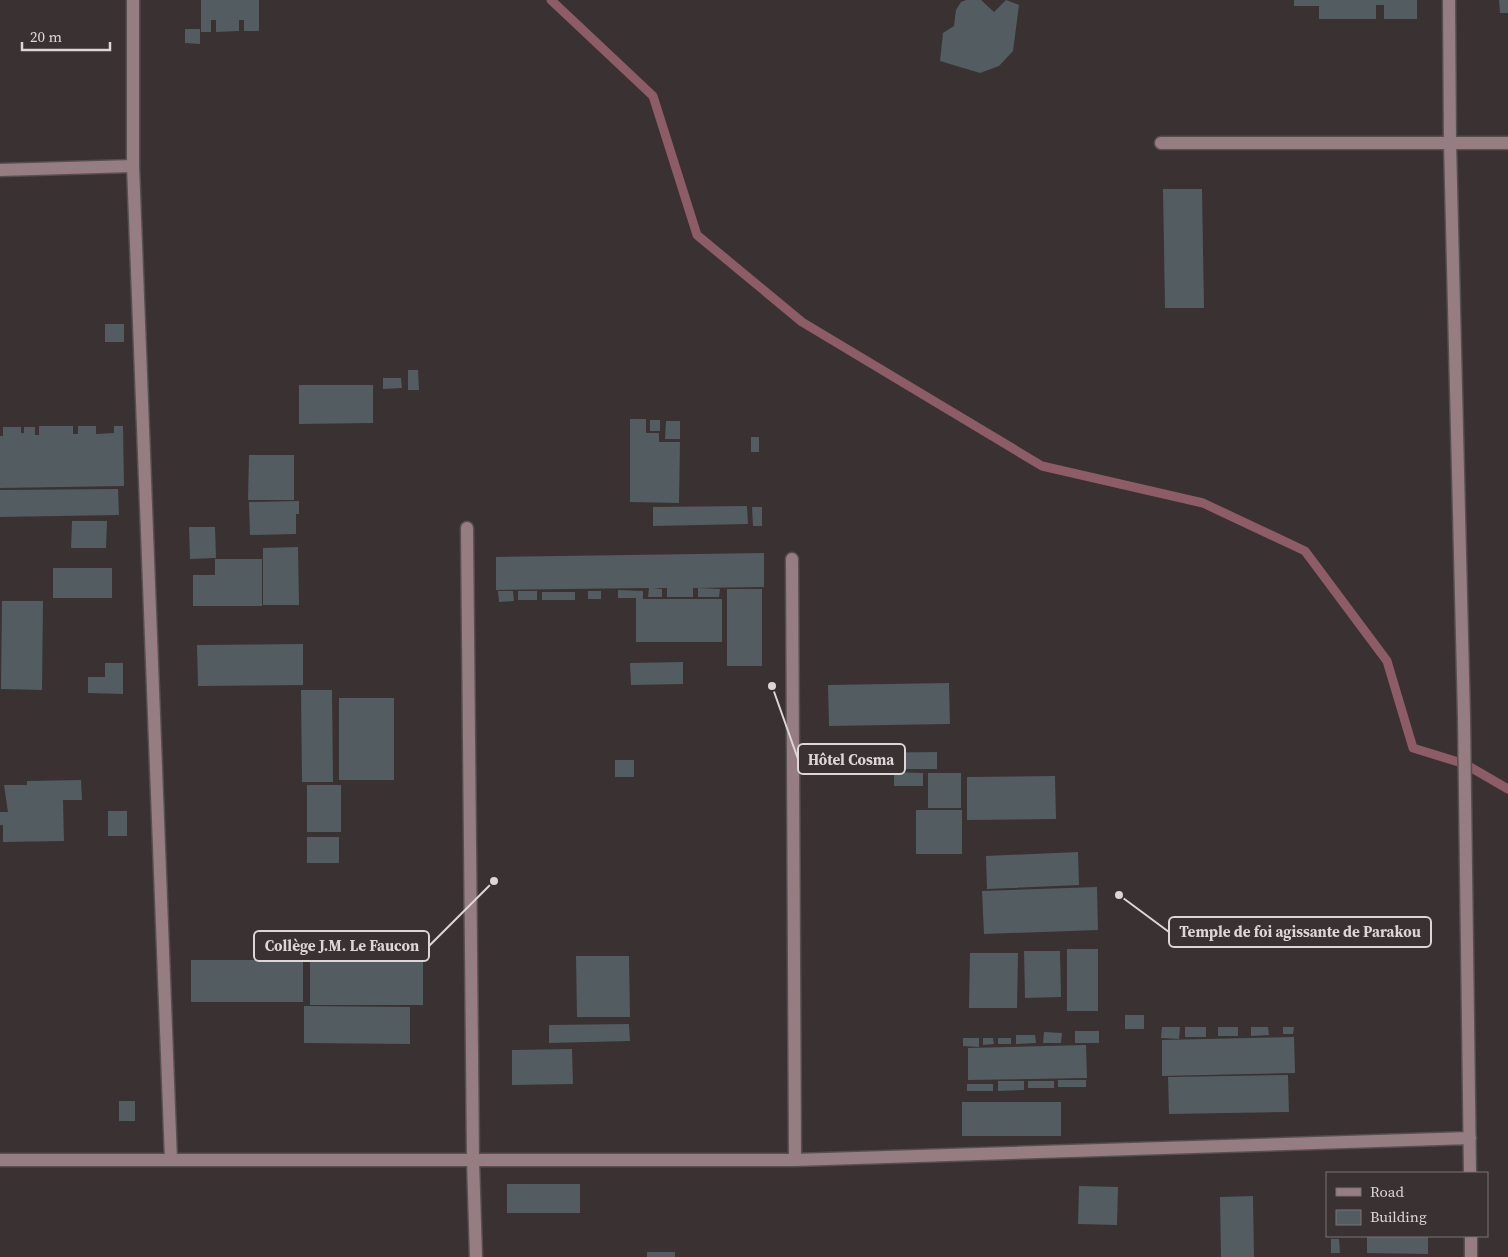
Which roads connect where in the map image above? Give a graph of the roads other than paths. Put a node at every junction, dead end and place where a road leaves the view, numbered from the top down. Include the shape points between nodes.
1 (133, 0) edge
2 (1449, 0) edge
3 (1161, 143) dead end
4 (1450, 143) junction
5 (1508, 143) edge
6 (133, 166) junction
7 (0, 170) edge
8 (467, 528) dead end
9 (792, 559) dead end
10 (1470, 1138) junction
11 (0, 1160) edge
12 (170, 1160) junction
13 (473, 1160) junction
14 (795, 1160) junction
15 (1470, 1172) edge
16 (1471, 1237) edge
17 (476, 1257) edge
18 (1471, 1257) edge

1 - 6 street
2 - 4 street
3 - 4 street
4 - 5 street
4 - 10 street
6 - 7 street
6 - 12 street
8 - 13 street
9 - 14 street
10 - 14 street
10 - 15 street
11 - 12 street
12 - 13 street
13 - 14 street
13 - 17 street
16 - 18 street

